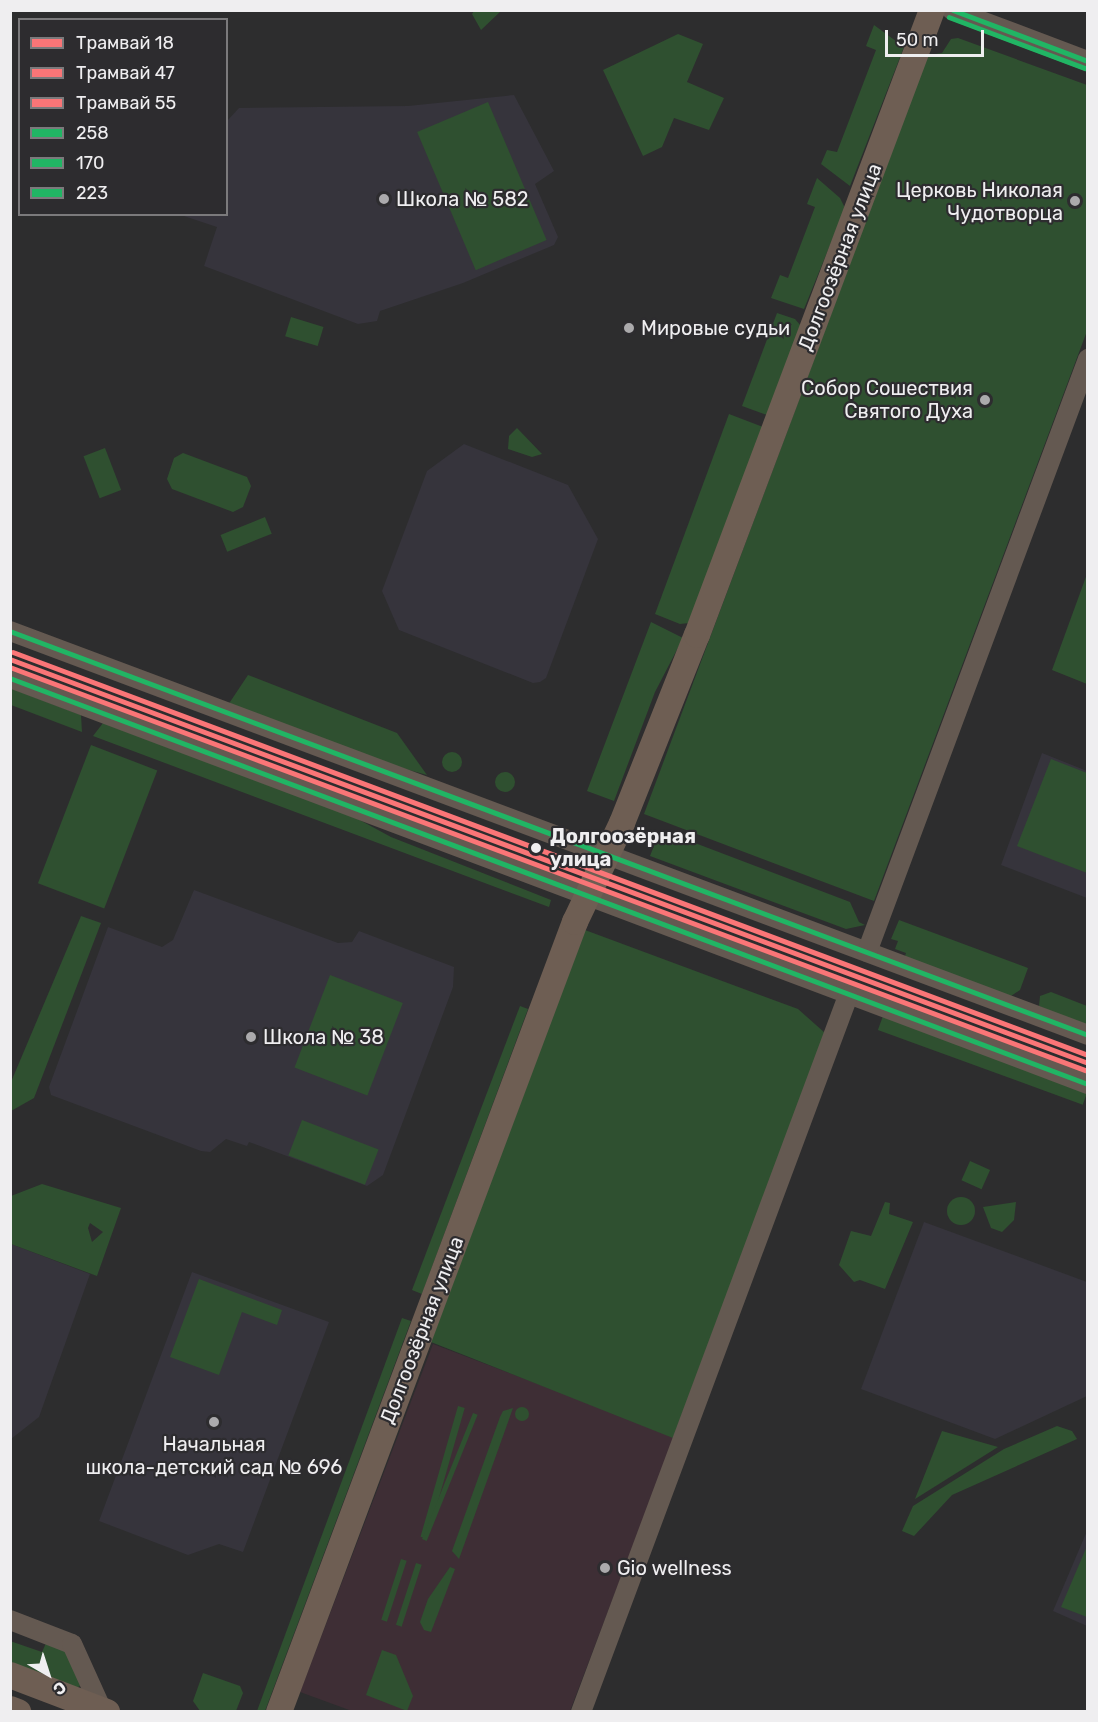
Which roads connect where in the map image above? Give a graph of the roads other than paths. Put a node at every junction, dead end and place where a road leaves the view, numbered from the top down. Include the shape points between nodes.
1 (932, 10) edge
2 (952, 10) edge
3 (1088, 61) edge
4 (1088, 359) edge
5 (10, 631) edge
6 (10, 678) edge
7 (608, 855) junction
8 (587, 897) junction
9 (867, 952) junction
10 (848, 996) junction
11 (1088, 1035) edge
12 (1088, 1084) edge
13 (10, 1620) edge
14 (10, 1675) edge
15 (10, 1708) edge
16 (105, 1711) edge
17 (18, 1712) edge
18 (279, 1712) edge
19 (581, 1712) edge

1 - 7 main road, Долгоозёрная улица via 697,635
2 - 3 street
4 - 9 street
5 - 7 street
6 - 8 street
7 - 8 main road, Долгоозёрная улица
7 - 9 street
8 - 10 street
8 - 18 main road, Долгоозёрная улица
9 - 11 street
10 - 12 street
10 - 19 street
13 - 16 street via 72,1644
14 - 16 main road
15 - 17 main road

